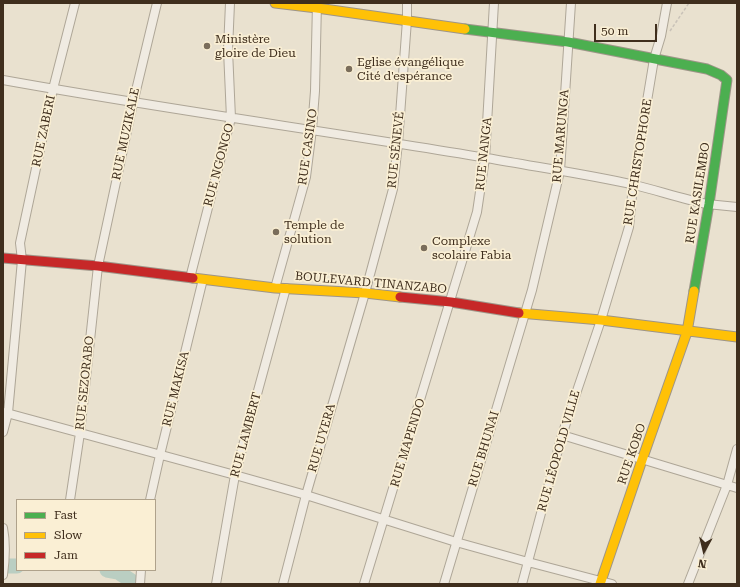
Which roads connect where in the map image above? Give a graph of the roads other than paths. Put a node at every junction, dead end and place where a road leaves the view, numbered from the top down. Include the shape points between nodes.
1 (75, 3) edge
2 (157, 3) edge
3 (230, 3) edge
4 (275, 3) edge
5 (407, 3) edge
6 (494, 3) edge
7 (571, 3) edge
8 (667, 3) edge
9 (317, 5) edge
10 (407, 20) junction
11 (492, 33) junction
12 (568, 42) junction
13 (654, 59) junction
14 (3, 80) edge
15 (53, 89) junction
16 (133, 103) junction
17 (232, 118) junction
18 (312, 130) junction
19 (398, 143) junction
20 (485, 158) junction
21 (560, 171) junction
22 (633, 185) junction
23 (709, 204) junction
24 (737, 207) edge
25 (3, 258) edge
26 (22, 260) junction
27 (98, 266) junction
28 (190, 278) junction
29 (203, 279) junction
30 (275, 288) junction
31 (286, 288) junction
32 (365, 293) junction
33 (451, 302) junction
34 (526, 314) junction
35 (601, 320) junction
36 (687, 332) junction
37 (737, 338) edge
38 (5, 412) edge
39 (3, 432) edge
40 (80, 433) junction
41 (562, 434) junction
42 (737, 449) edge
43 (160, 455) junction
44 (642, 460) junction
45 (235, 475) junction
46 (727, 486) junction
47 (737, 488) edge
48 (306, 496) junction
49 (70, 499) edge
50 (150, 499) edge
51 (384, 520) junction
52 (3, 528) edge
53 (456, 542) junction
54 (528, 562) junction
55 (4, 571) edge
56 (3, 575) edge
57 (601, 582) edge
58 (216, 584) edge
59 (283, 584) edge
60 (364, 584) edge
61 (444, 584) edge
62 (522, 584) edge
63 (612, 584) edge
64 (688, 584) edge

1 - 15 street, RUE ZABERI
2 - 16 street, RUE MUZIKALE
3 - 17 street, RUE NGONGO via 228,50
4 - 9 street
5 - 10 street, RUE SÉNEVÉ
6 - 11 street, RUE NANGA
7 - 12 street, RUE MARUNGA
8 - 13 street, RUE CHRISTOPHORE
9 - 10 street
9 - 18 street, RUE CASINO
10 - 11 street
10 - 19 street, RUE SÉNEVÉ
11 - 12 street
11 - 20 street, RUE NANGA
12 - 13 street
12 - 21 street, RUE MARUNGA
13 - 22 street, RUE CHRISTOPHORE
13 - 23 street, RUE KASILEMBO via 707,69 727,80
14 - 15 street
15 - 16 street
15 - 26 street, RUE ZABERI via 20,243
16 - 17 street
16 - 27 street, RUE MUZIKALE
17 - 18 street
17 - 28 street, RUE NGONGO
18 - 19 street
18 - 30 street, RUE CASINO via 306,177
19 - 20 street
19 - 32 street, RUE SÉNEVÉ via 393,189
20 - 21 street
20 - 33 street, RUE NANGA via 477,212
21 - 22 street
21 - 34 street, RUE MARUNGA
22 - 23 street
22 - 35 street, RUE CHRISTOPHORE via 629,227
23 - 24 street
23 - 36 street, RUE KASILEMBO
25 - 26 street, BOULEVARD TINANZABO
26 - 27 street, BOULEVARD TINANZABO
26 - 38 street, RUE ZABERI
27 - 28 street, BOULEVARD TINANZABO
27 - 40 street, RUE SEZORABO
28 - 29 street, BOULEVARD TINANZABO
29 - 30 street, BOULEVARD TINANZABO
29 - 43 street, RUE MAKISA
30 - 31 street, BOULEVARD TINANZABO
31 - 32 street, BOULEVARD TINANZABO
31 - 45 street, RUE LAMBERT
32 - 33 street, BOULEVARD TINANZABO
32 - 48 street, RUE UYERA
33 - 34 street, BOULEVARD TINANZABO
33 - 51 street, RUE MAPENDO
34 - 35 street, BOULEVARD TINANZABO
34 - 53 street, RUE BHUNAI
35 - 36 street, BOULEVARD TINANZABO
35 - 41 street, RUE LÉOPOLD VILLE
36 - 37 street, BOULEVARD TINANZABO
36 - 44 street, RUE KOBO
38 - 39 street, RUE ZABERI
38 - 40 street
40 - 43 street
40 - 49 street, RUE SEZORABO
41 - 44 street
41 - 54 street, RUE LÉOPOLD VILLE
42 - 46 street
43 - 45 street
43 - 50 street, RUE MAKISA
44 - 46 street
44 - 57 street, RUE KOBO
45 - 48 street
45 - 58 street, RUE LAMBERT
46 - 47 street
46 - 64 street
48 - 51 street
48 - 59 street, RUE UYERA
51 - 53 street
51 - 60 street, RUE MAPENDO
52 - 55 street
53 - 54 street
53 - 61 street, RUE BHUNAI
54 - 57 street
54 - 62 street, RUE LÉOPOLD VILLE
55 - 56 street
57 - 63 street

